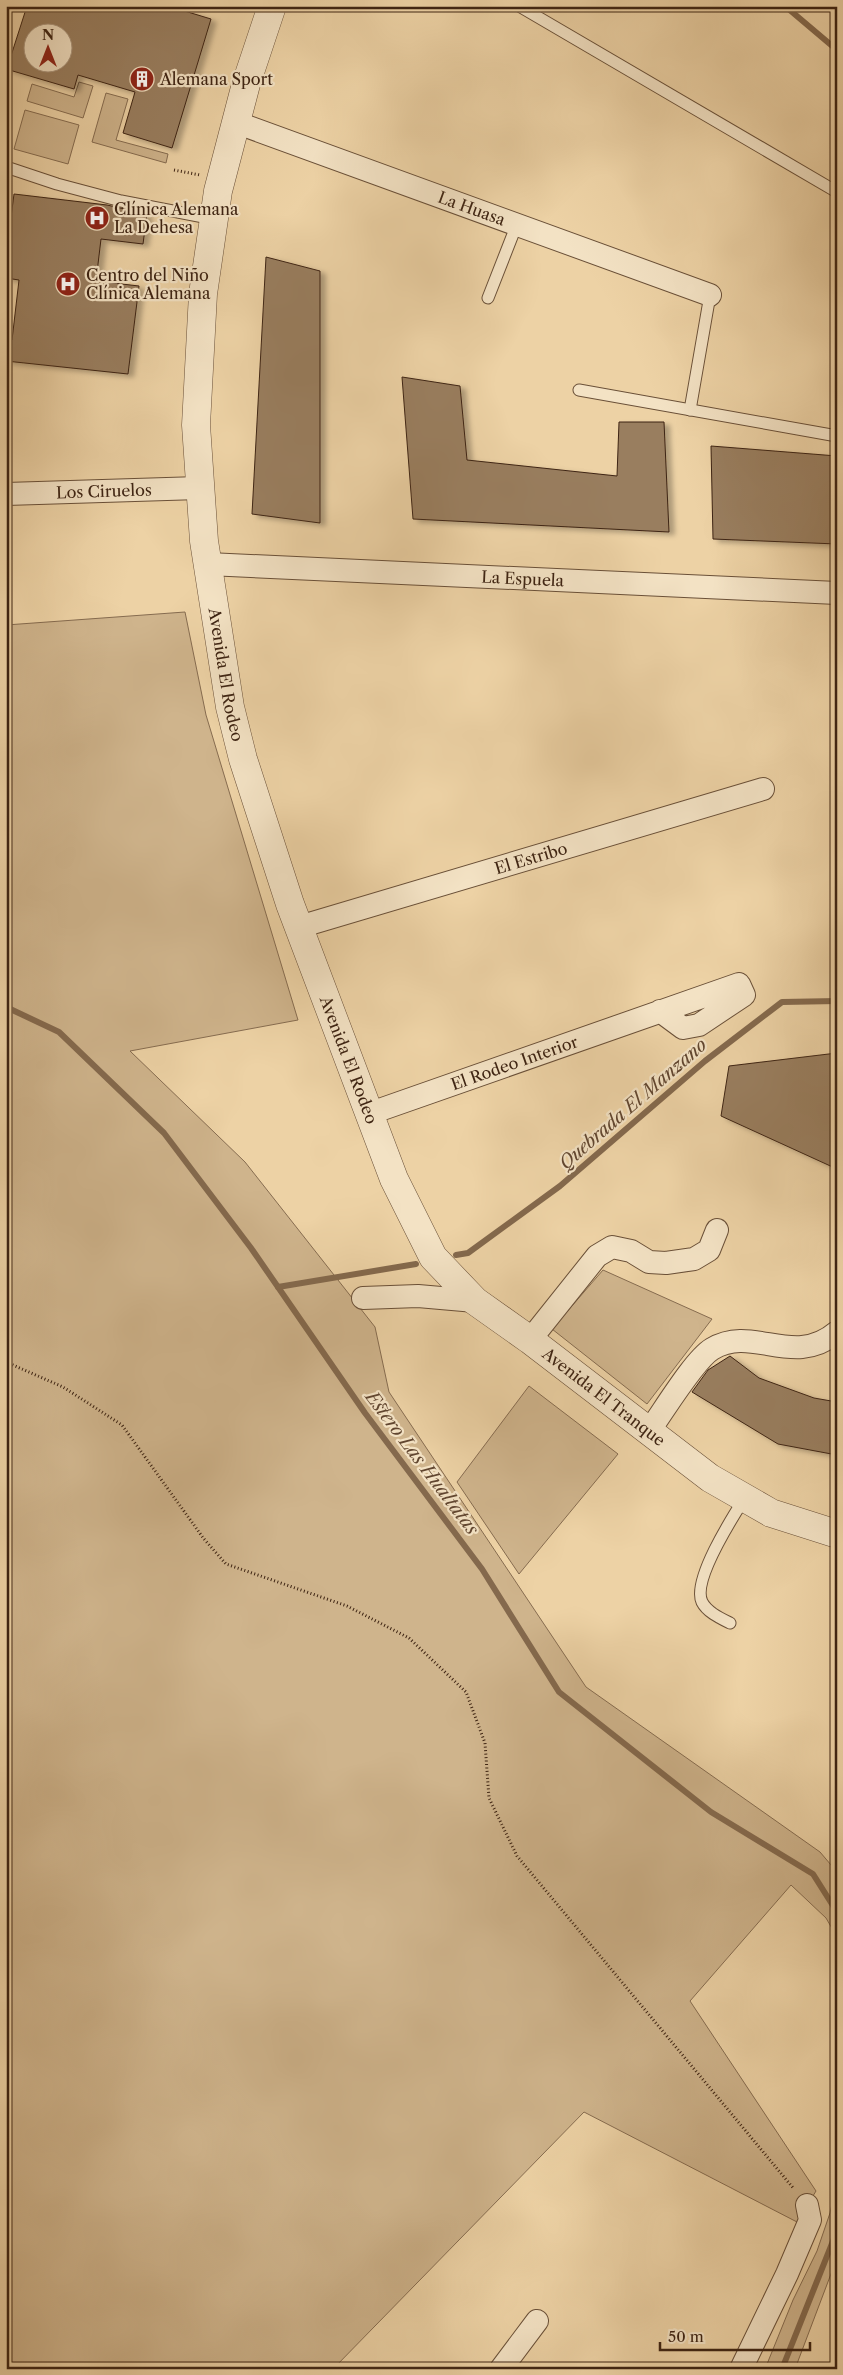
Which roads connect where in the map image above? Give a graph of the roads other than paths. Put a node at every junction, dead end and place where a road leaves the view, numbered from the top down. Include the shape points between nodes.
1 (272, 6) edge
2 (519, 6) edge
3 (235, 122) junction
4 (6, 167) edge
5 (837, 192) edge
6 (214, 220) junction
7 (517, 224) junction
8 (710, 295) joint
9 (488, 298) dead end
10 (579, 390) dead end
11 (690, 410) junction
12 (837, 436) edge
13 (199, 488) junction
14 (6, 494) edge
15 (208, 564) junction
16 (837, 593) edge
17 (763, 789) dead end
18 (299, 927) junction
19 (660, 1012) dead end
20 (368, 1114) junction
21 (717, 1230) dead end
22 (363, 1298) dead end
23 (475, 1301) junction
24 (837, 1332) edge
25 (530, 1340) junction
26 (648, 1431) junction
27 (744, 1499) junction
28 (837, 1534) edge
29 (730, 1623) dead end
30 (807, 2205) road end
31 (537, 2321) dead end
32 (501, 2369) edge
33 (741, 2369) edge

1 - 3 street, Avenida El Rodeo
2 - 5 lane
3 - 6 street, Avenida El Rodeo
3 - 7 street, La Huasa
4 - 6 lane via 121,201
6 - 13 street, Avenida El Rodeo via 200,335 196,425
7 - 8 street, La Huasa
7 - 9 lane
8 - 11 lane
10 - 11 lane
11 - 12 lane
13 - 14 street, Los Ciruelos
13 - 15 street, Avenida El Rodeo
15 - 16 street, La Espuela
15 - 18 street, Avenida El Rodeo via 235,732 258,811
17 - 18 street, El Estribo
18 - 20 street, Avenida El Rodeo
19 - 20 street, El Rodeo Interior
20 - 23 street, Avenida El Rodeo via 394,1179 433,1257
21 - 25 street via 709,1250 694,1259 649,1262 631,1251 612,1247 597,1256
22 - 23 street via 418,1296
23 - 25 street, Avenida El Tranque
24 - 26 street via 824,1341 800,1348 740,1340 720,1345 702,1358
25 - 26 street, Avenida El Tranque
26 - 27 street, Avenida El Tranque via 710,1478
27 - 28 street, Avenida El Tranque via 784,1518
27 - 29 lane via 718,1541 699,1591 709,1610
30 - 33 street via 810,2220 788,2274
31 - 32 street

